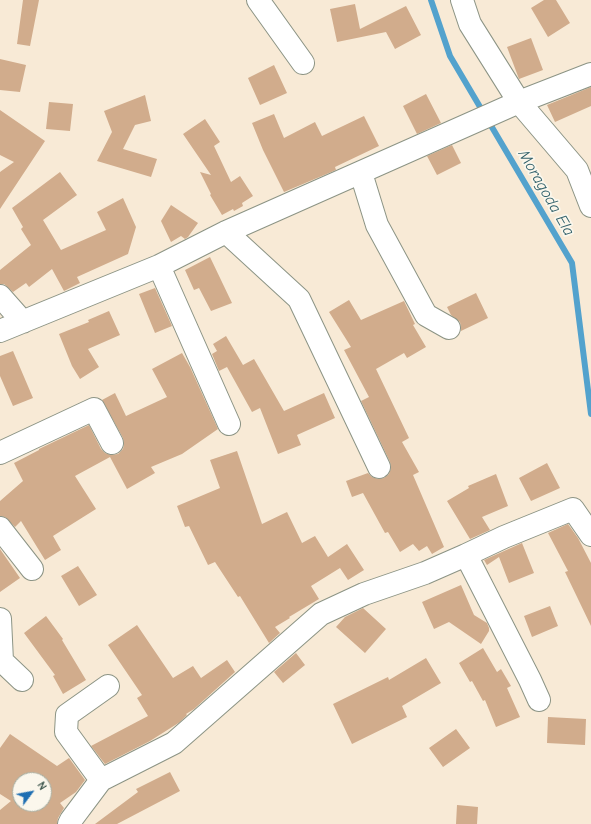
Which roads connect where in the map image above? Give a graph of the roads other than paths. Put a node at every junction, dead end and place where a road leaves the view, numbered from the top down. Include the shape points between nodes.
1 (258, 0) edge
2 (462, 0) edge
3 (303, 63) dead end
4 (591, 74) edge
5 (519, 102) junction
6 (361, 173) junction
7 (591, 206) edge
8 (226, 232) junction
9 (158, 266) junction
10 (0, 296) edge
11 (23, 322) junction
12 (449, 328) dead end
13 (0, 331) edge
14 (229, 424) dead end
15 (112, 443) dead end
16 (0, 453) edge
17 (379, 467) dead end
18 (0, 528) edge
19 (591, 535) edge
20 (466, 554) junction
21 (32, 569) dead end
22 (0, 619) edge
23 (22, 680) dead end
24 (108, 686) dead end
25 (539, 700) dead end
26 (101, 780) junction
27 (69, 824) edge

1 - 3 street
2 - 5 street via 470,24
4 - 5 street
5 - 6 street
5 - 7 street via 577,170
6 - 8 street
6 - 12 street via 377,225 426,315
8 - 9 street
8 - 17 street via 299,299
9 - 11 street
9 - 14 street
10 - 11 street
11 - 13 street
15 - 16 street via 94,409
18 - 21 street
19 - 20 street via 573,509
20 - 25 street
20 - 26 street via 424,573 364,594 321,614 174,743
22 - 23 street via 2,661
24 - 26 street via 67,715 66,732
26 - 27 street

